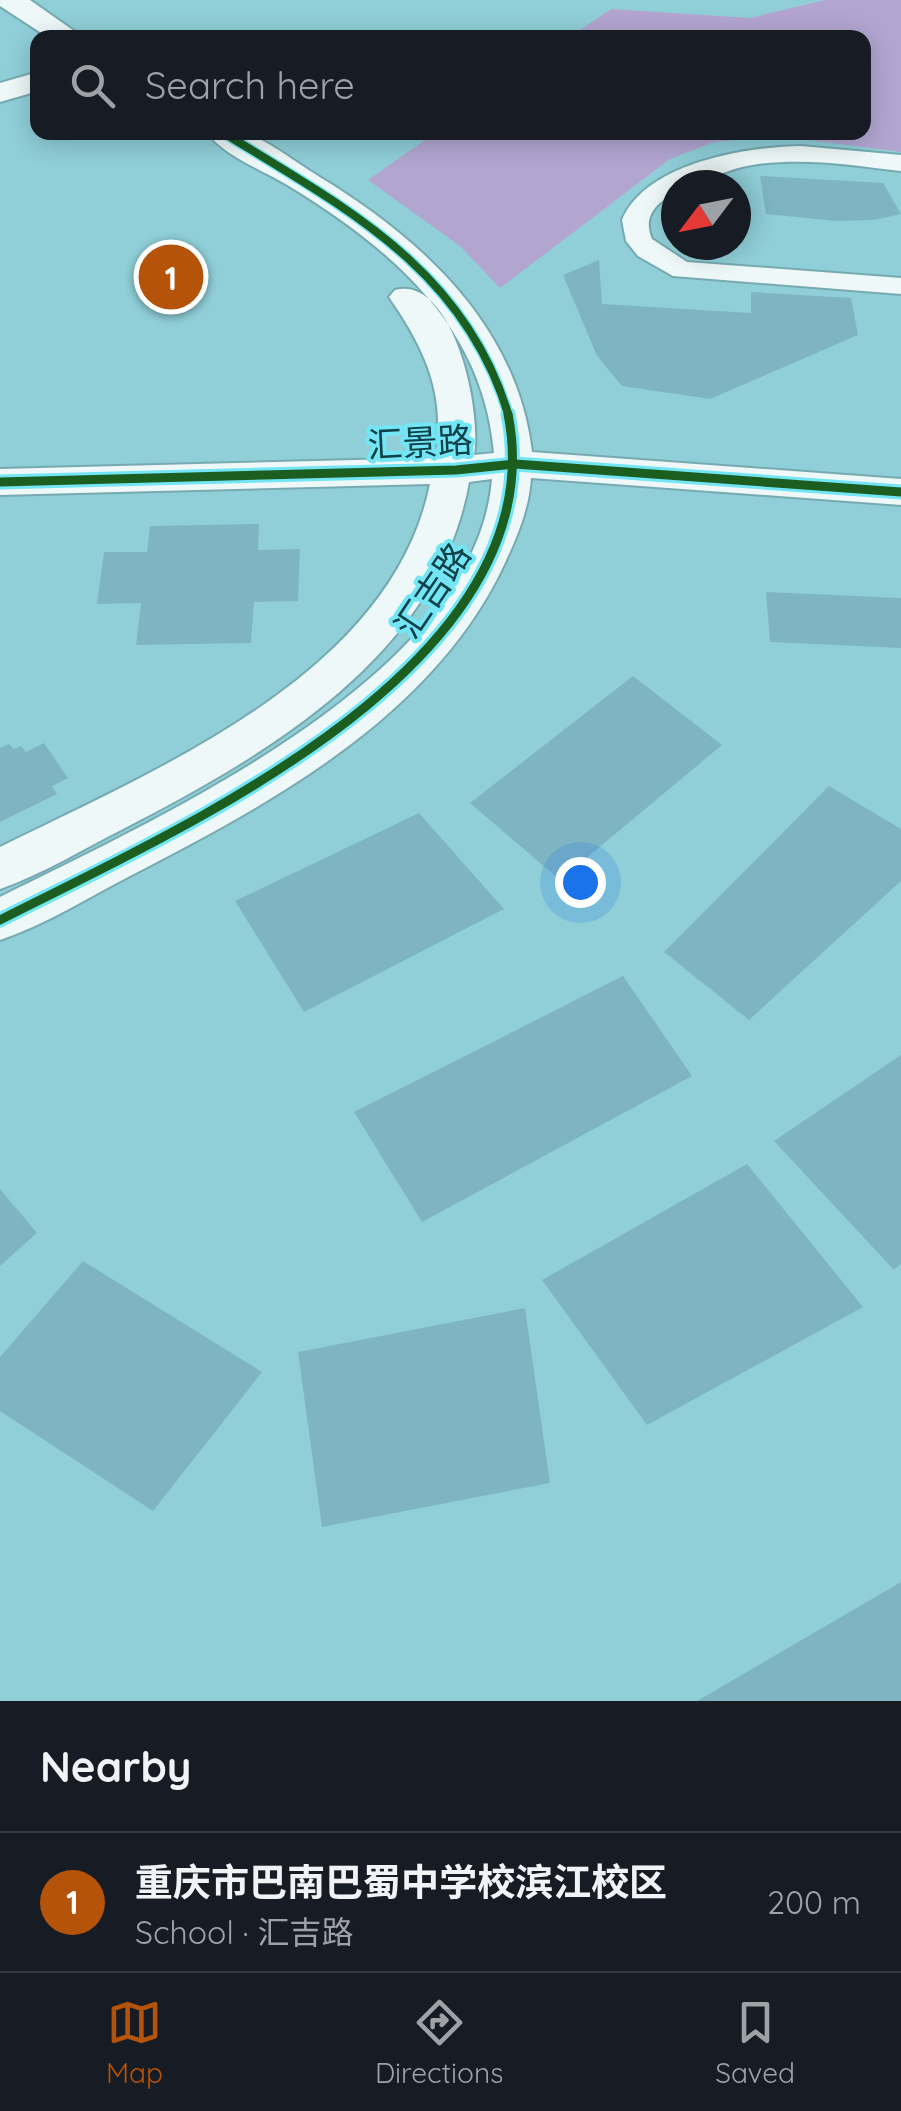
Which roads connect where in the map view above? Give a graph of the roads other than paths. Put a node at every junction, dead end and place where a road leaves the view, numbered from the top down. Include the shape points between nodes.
1 (10, 0) edge
2 (0, 20) edge
3 (57, 30) edge
4 (30, 37) edge
5 (30, 83) edge
6 (0, 93) edge
7 (196, 140) edge
8 (234, 140) edge
9 (901, 162) edge
10 (901, 286) edge
11 (456, 470) junction
12 (514, 478) junction
13 (0, 482) edge
14 (901, 492) edge
15 (901, 519) edge
16 (0, 870) edge
17 (0, 920) edge

1 - 3 street
2 - 4 street
5 - 6 street
7 - 11 street, 汇吉路 via 328,225 423,315 444,350 458,400
8 - 12 street, 汇吉路 via 382,235 426,276 480,344 507,398
9 - 10 street via 804,152 742,156 651,195 634,229 651,256 683,270
11 - 12 street, 汇景路
11 - 13 street, 汇景路
11 - 16 street, 汇吉路 via 432,548 406,593 323,682 215,758
12 - 14 street, 汇景路
12 - 15 street, 汇景路
12 - 17 street, 汇吉路 via 488,566 418,660 366,707 246,790

